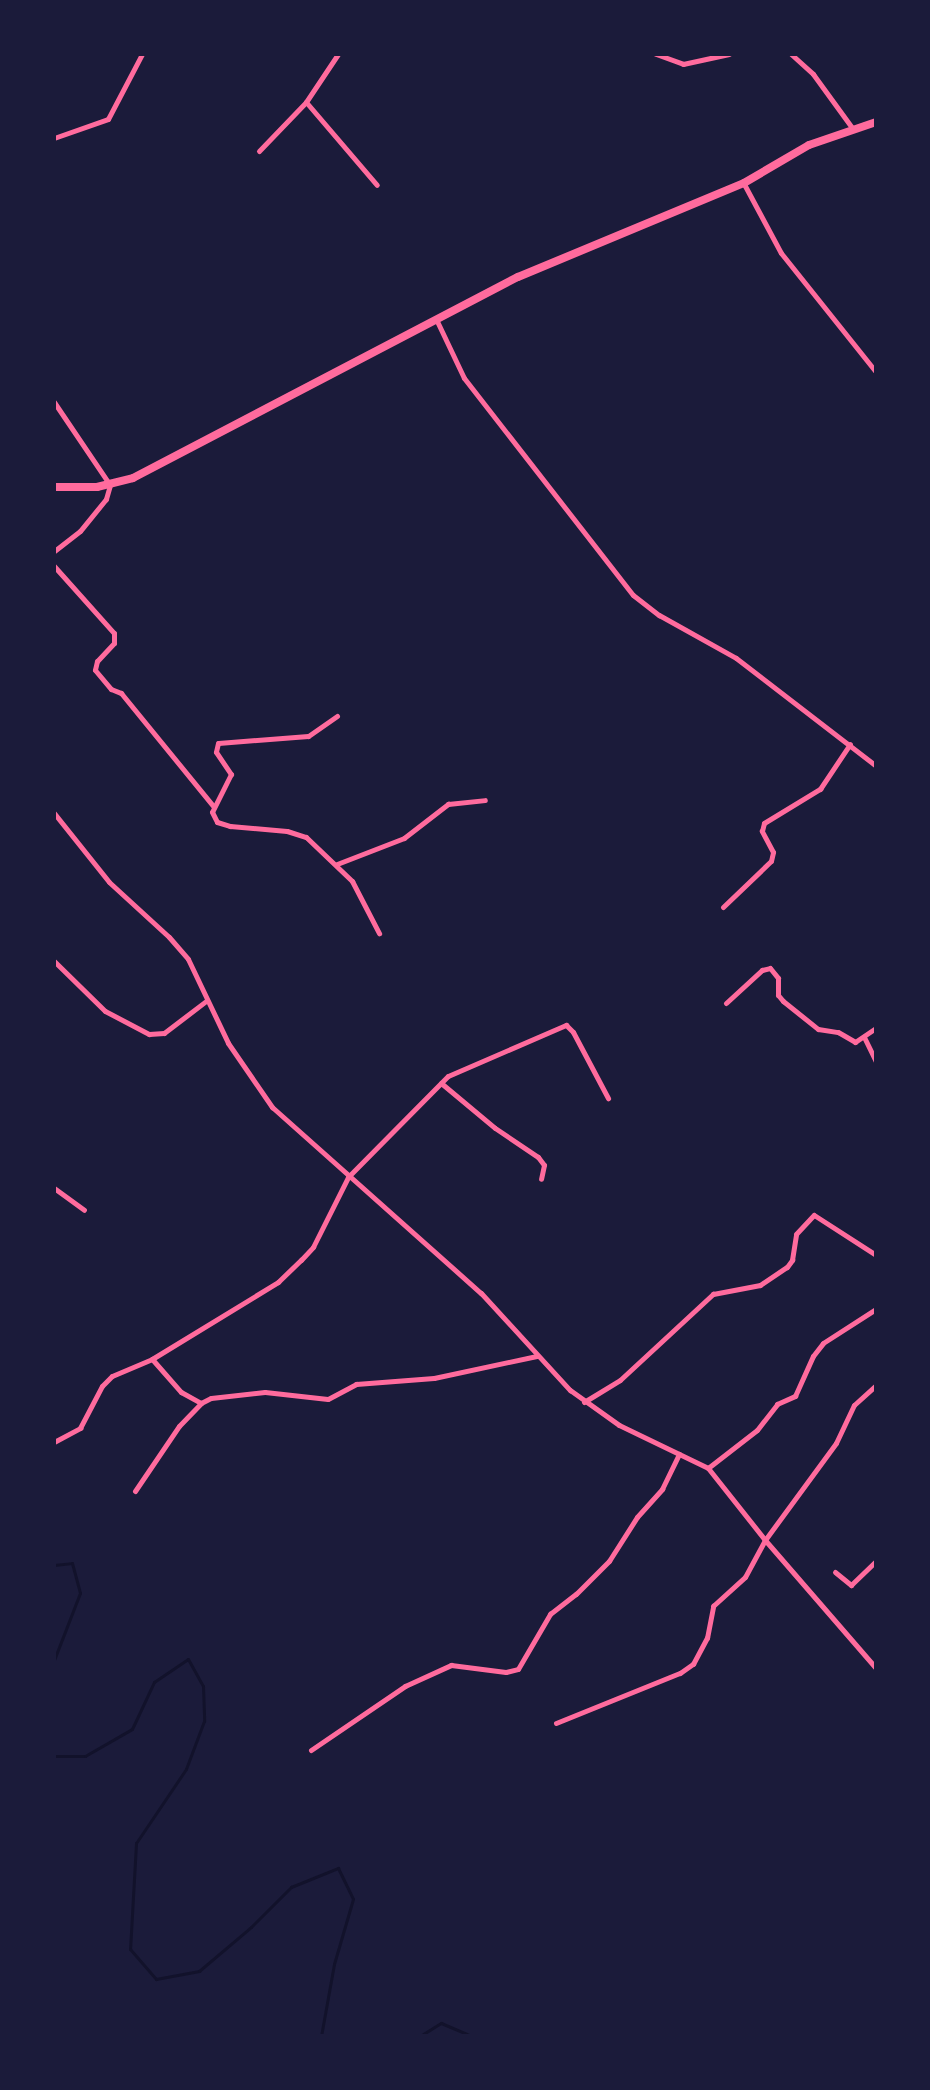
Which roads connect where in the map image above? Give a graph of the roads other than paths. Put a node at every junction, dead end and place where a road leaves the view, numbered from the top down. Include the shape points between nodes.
1 (142, 54) edge
2 (338, 54) edge
3 (656, 54) edge
4 (729, 54) edge
5 (791, 54) edge
6 (306, 102) junction
7 (876, 122) edge
8 (854, 130) junction
9 (54, 138) edge
10 (259, 151) dead end
11 (744, 183) junction
12 (377, 185) dead end
13 (435, 318) junction
14 (876, 372) edge
15 (876, 394) edge
16 (54, 402) edge
17 (876, 421) edge
18 (110, 485) junction
19 (54, 487) edge
20 (54, 551) edge
21 (54, 566) edge
22 (337, 716) dead end
23 (850, 744) junction
24 (876, 766) edge
25 (485, 800) dead end
26 (213, 806) junction
27 (54, 813) edge
28 (337, 864) junction
29 (723, 907) dead end
30 (379, 933) dead end
31 (54, 961) edge
32 (206, 1001) junction
33 (726, 1003) dead end
34 (876, 1028) edge
35 (864, 1037) junction
36 (876, 1062) edge
37 (441, 1083) junction
38 (608, 1098) dead end
39 (348, 1177) junction
40 (541, 1179) dead end
41 (54, 1188) edge
42 (84, 1210) dead end
43 (876, 1255) edge
44 (876, 1309) edge
45 (537, 1356) junction
46 (152, 1359) junction
47 (876, 1385) edge
48 (584, 1402) junction
49 (201, 1403) junction
50 (54, 1442) edge
51 (679, 1454) junction
52 (708, 1468) junction
53 (135, 1491) dead end
54 (765, 1540) junction
55 (876, 1561) edge
56 (835, 1572) dead end
57 (876, 1668) edge
58 (556, 1723) dead end
59 (311, 1750) dead end

1 - 9 street via 108,119
2 - 6 street
3 - 4 street via 683,64
5 - 8 street via 813,74
6 - 10 street
6 - 12 street
7 - 8 highway
8 - 11 highway via 809,145
11 - 13 highway via 563,256
11 - 14 street via 781,253
13 - 18 highway via 192,448
13 - 23 street via 464,378 633,595 736,658
15 - 17 street
16 - 18 street
18 - 19 highway
18 - 20 street via 106,499 80,531
21 - 26 street via 114,633 114,643 95,670 121,693
22 - 26 street via 308,736 218,743 216,752 231,774
23 - 24 street
23 - 29 street via 820,789 764,823 771,861
25 - 28 street via 448,804 404,838
26 - 28 street via 213,818 222,824 297,833
27 - 32 street via 109,882 180,949
28 - 30 street
31 - 32 street via 105,1011 149,1034 164,1033
32 - 39 street via 265,1099
33 - 35 street via 770,968 778,978 778,995 810,1025 838,1032 852,1042
34 - 35 street
35 - 36 street
37 - 38 street via 457,1071 566,1025
37 - 39 street
37 - 40 street via 538,1157 544,1165
39 - 45 street via 481,1293
39 - 46 street via 313,1247 278,1282
41 - 42 street
43 - 48 street via 814,1215 796,1234 787,1267 760,1285 717,1291 620,1380
44 - 52 street via 823,1343 795,1396 777,1404 757,1430
45 - 48 street
45 - 49 street via 434,1378 356,1384 328,1399 251,1393
46 - 49 street via 181,1392
46 - 50 street via 106,1381 80,1428
47 - 54 street via 854,1405 836,1443
48 - 51 street
49 - 53 street
51 - 52 street
51 - 59 street via 662,1489 609,1561 550,1614 518,1669 451,1665 405,1686
52 - 54 street
54 - 57 street
54 - 58 street via 745,1577 713,1606 707,1638 693,1664
55 - 56 street via 851,1585

